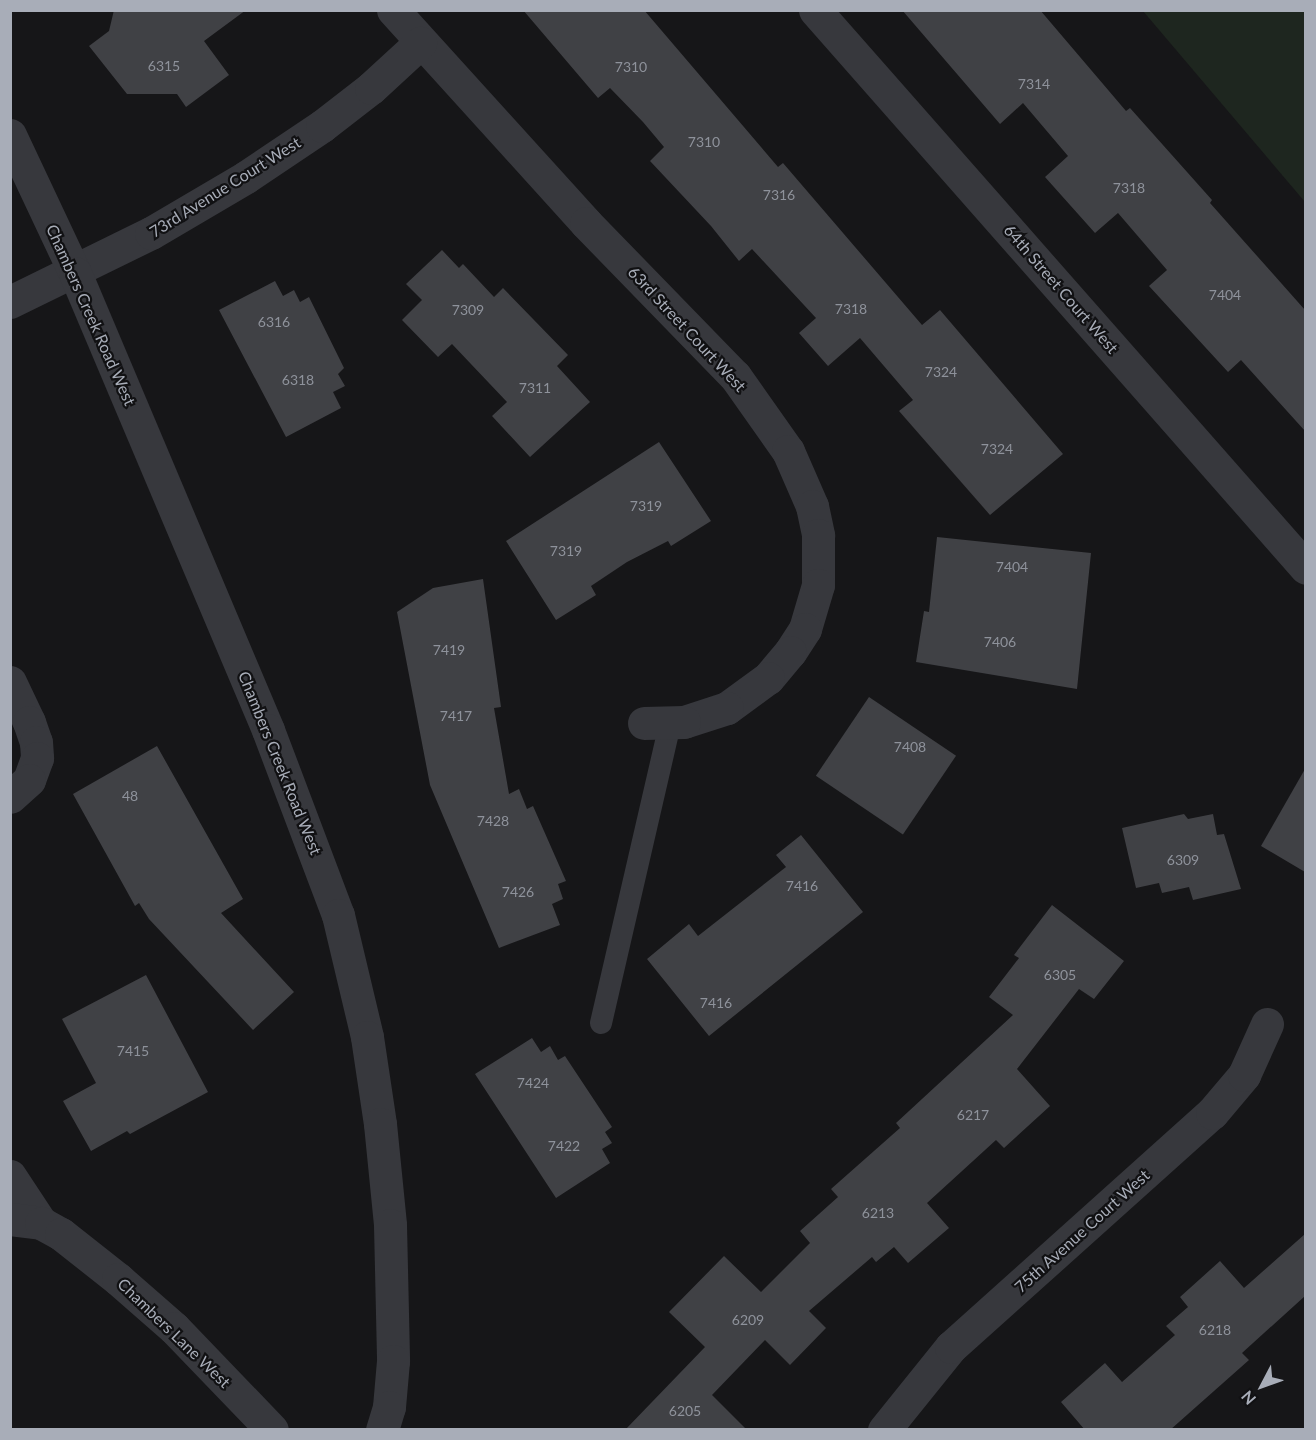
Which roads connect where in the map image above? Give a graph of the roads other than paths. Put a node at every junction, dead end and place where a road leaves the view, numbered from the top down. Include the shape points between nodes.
1 (393, 10) edge
2 (815, 10) edge
3 (420, 43) junction
4 (10, 135) edge
5 (75, 273) junction
6 (10, 302) edge
7 (1305, 568) edge
8 (10, 681) edge
9 (657, 723) joint
10 (10, 798) edge
11 (602, 1023) dead end
12 (1266, 1024) dead end
13 (10, 1176) edge
14 (26, 1221) edge
15 (272, 1430) edge
16 (382, 1430) edge
17 (884, 1430) edge

1 - 3 street, 63rd Street Court West
2 - 7 street, 64th Street Court West
3 - 5 street, 73rd Avenue Court West via 322,126 246,177
3 - 9 street, 63rd Street Court West via 586,223 735,376 789,451 802,477 812,506 819,561 818,585 805,629 790,652 750,693 717,711
4 - 5 street, Chambers Creek Road West
5 - 6 street, 73rd Avenue Court West
5 - 16 street, Chambers Creek Road West via 268,730 338,915 355,977 380,1124 390,1225 393,1361 389,1407
8 - 10 street via 29,722 37,758 29,780
9 - 11 lane
12 - 17 street, 75th Avenue Court West via 1244,1075 1219,1106 951,1347
13 - 14 street, Chambers Lane West
14 - 15 street, Chambers Lane West via 61,1234 102,1266 174,1328

